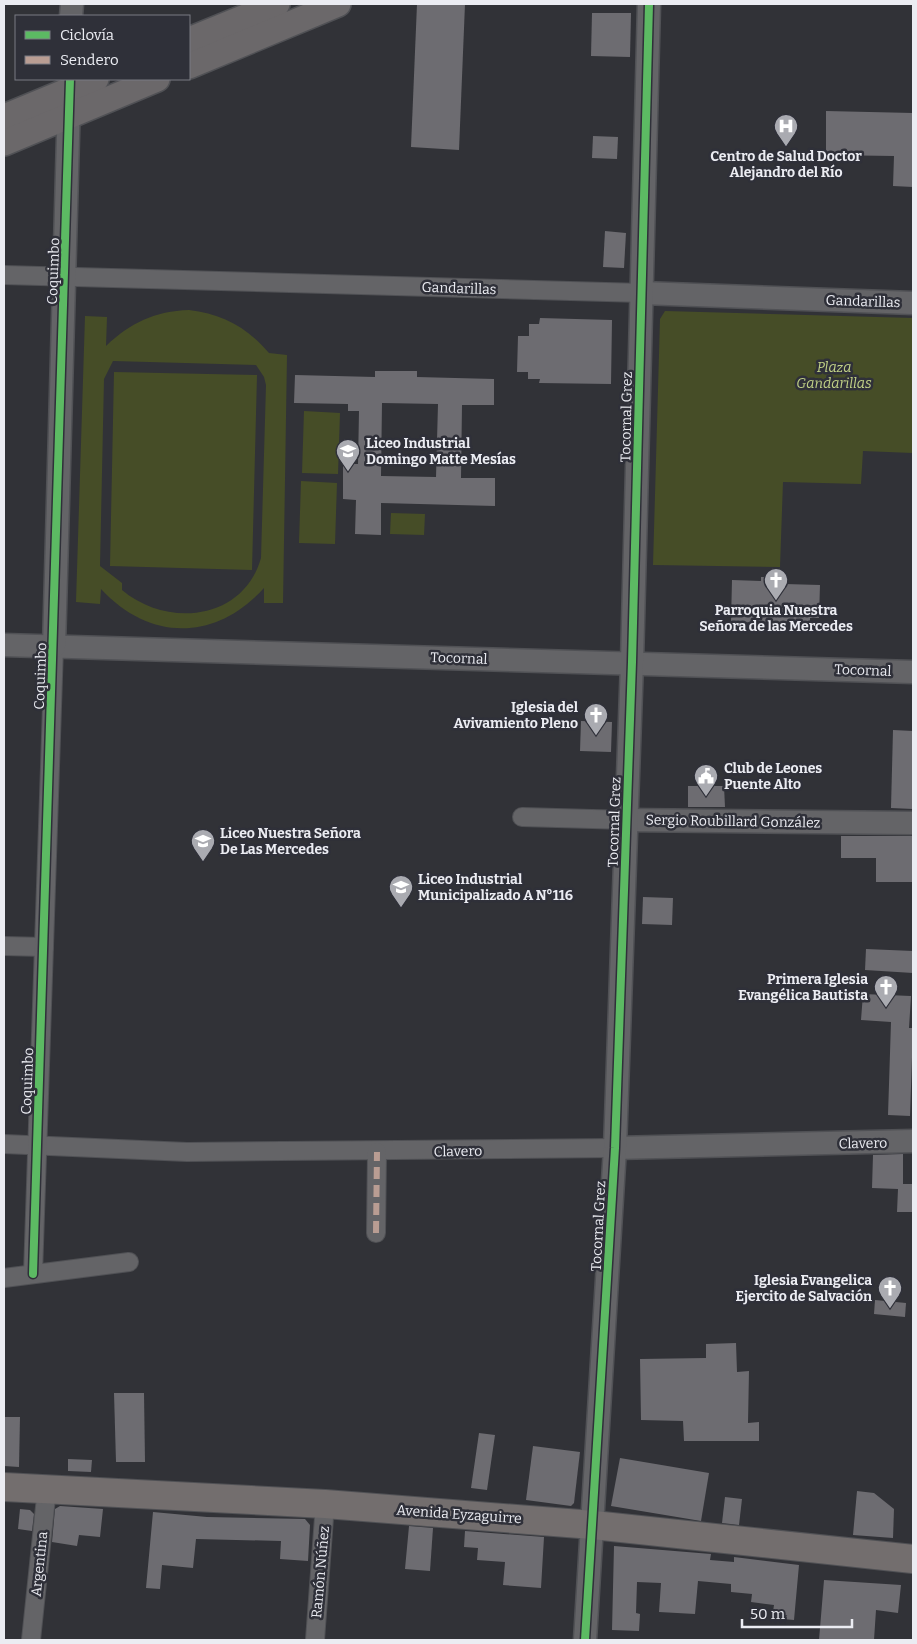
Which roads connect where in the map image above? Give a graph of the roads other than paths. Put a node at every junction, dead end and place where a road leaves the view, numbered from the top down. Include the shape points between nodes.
1 (277, 4) edge
2 (338, 4) edge
3 (649, 4) edge
4 (190, 40) edge
5 (190, 66) edge
6 (91, 80) edge
7 (155, 80) edge
8 (70, 84) edge
9 (69, 115) junction
10 (4, 117) edge
11 (4, 143) edge
12 (4, 275) edge
13 (65, 277) junction
14 (642, 293) junction
15 (913, 303) edge
16 (4, 645) edge
17 (54, 647) junction
18 (632, 662) junction
19 (913, 672) edge
20 (522, 817) dead end
21 (627, 820) junction
22 (913, 823) edge
23 (4, 946) edge
24 (44, 947) junction
25 (913, 1141) edge
26 (4, 1144) edge
27 (37, 1146) junction
28 (614, 1148) junction
29 (377, 1152) junction
30 (376, 1233) dead end
31 (128, 1262) dead end
32 (33, 1274) junction
33 (4, 1278) edge
34 (4, 1487) edge
35 (47, 1488) junction
36 (326, 1504) junction
37 (593, 1525) junction
38 (913, 1559) edge
39 (31, 1640) edge
40 (314, 1640) edge
41 (585, 1640) edge

1 - 4 main road
2 - 5 main road
3 - 14 street, Tocornal Grez
6 - 8 main road
7 - 9 main road
8 - 9 street, Coquimbo
8 - 10 main road
9 - 11 main road
9 - 13 street, Coquimbo
12 - 13 street, Gandarillas
13 - 14 street, Gandarillas
13 - 17 street, Coquimbo
14 - 15 street, Gandarillas
14 - 18 street, Tocornal Grez
16 - 17 street, Tocornal
17 - 18 street, Tocornal
17 - 24 street, Coquimbo
18 - 19 street, Tocornal
18 - 21 street, Tocornal Grez
20 - 21 street, Sergio Roubillard González
21 - 22 street, Sergio Roubillard González
21 - 28 street, Tocornal Grez
23 - 24 street
24 - 27 street, Coquimbo
25 - 28 street, Clavero
26 - 27 street, Clavero
27 - 29 street, Clavero via 187,1152
27 - 32 street, Coquimbo
28 - 29 street, Clavero
28 - 37 street, Tocornal Grez
29 - 30 street
31 - 32 street
32 - 33 street
34 - 35 main road, Avenida Eyzaguirre
35 - 36 main road, Avenida Eyzaguirre
35 - 39 street, Argentina
36 - 37 main road, Avenida Eyzaguirre
36 - 40 street, Ramón Núñez
37 - 38 main road, Avenida Eyzaguirre
37 - 41 street, Tocornal Grez

